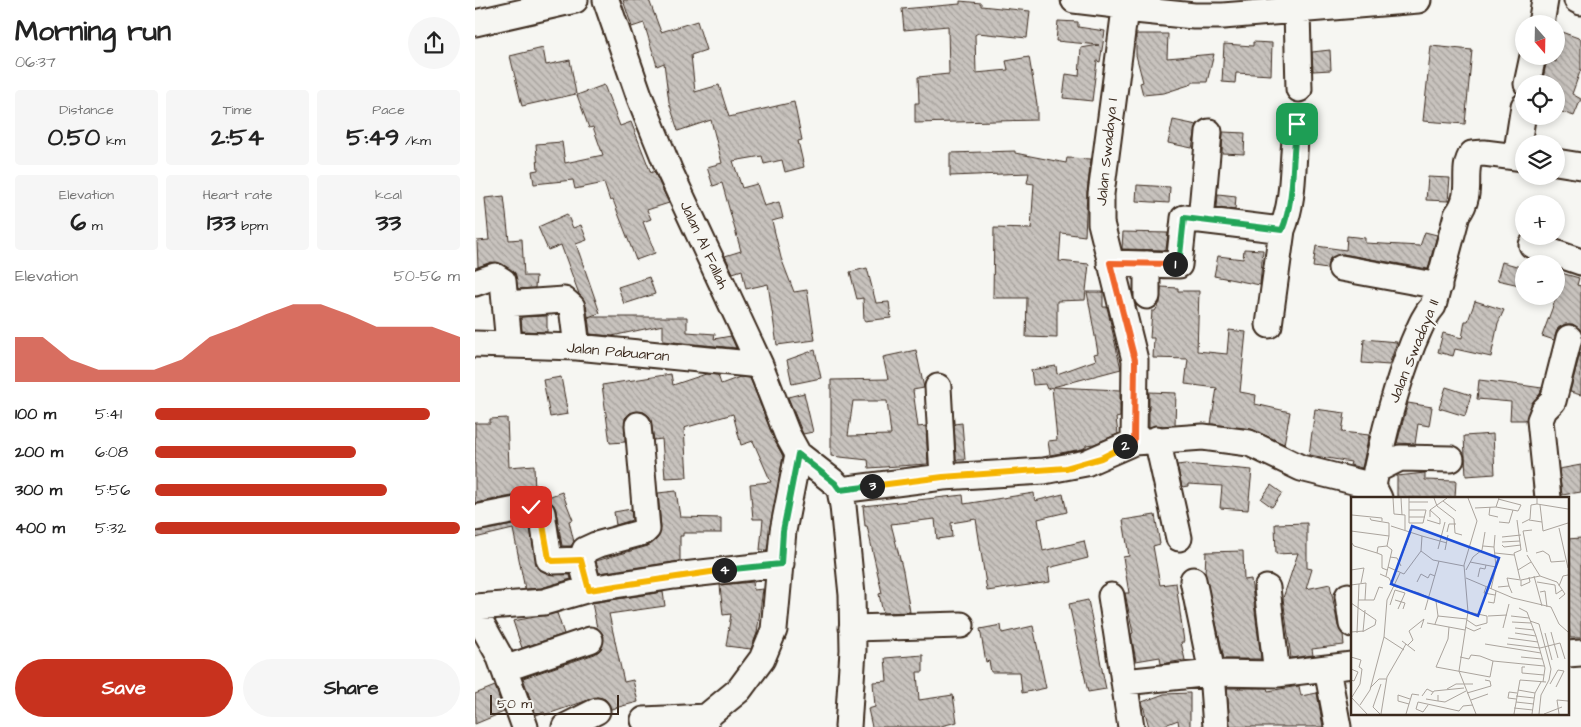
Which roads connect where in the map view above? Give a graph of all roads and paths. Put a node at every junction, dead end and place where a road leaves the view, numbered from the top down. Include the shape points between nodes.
1 (575, 0) edge
2 (606, 0) edge
3 (1074, 0) edge
4 (1418, 0) edge
5 (1545, 0) edge
6 (1577, 0) edge
7 (1369, 2) edge
8 (1581, 2) edge
9 (1122, 4) edge
10 (1297, 11) junction
11 (1542, 15) edge
12 (475, 23) edge
13 (1299, 90) dead end
14 (1297, 124) dead end
15 (1209, 132) dead end
16 (1515, 157) edge
17 (1565, 163) edge
18 (1581, 166) edge
19 (1201, 220) junction
20 (1282, 230) junction
21 (1532, 245) dead end
22 (1581, 262) edge
23 (1110, 263) junction
24 (1147, 264) junction
25 (1341, 268) dead end
26 (475, 282) edge
27 (1439, 286) junction
28 (1147, 296) dead end
29 (505, 304) junction
30 (1269, 325) dead end
31 (1569, 338) dead end
32 (475, 344) edge
33 (509, 344) junction
34 (577, 347) junction
35 (760, 365) junction
36 (938, 387) dead end
37 (639, 425) dead end
38 (1145, 440) junction
39 (1451, 459) dead end
40 (818, 471) junction
41 (943, 477) junction
42 (1376, 485) edge
43 (1548, 497) edge
44 (475, 518) edge
45 (1179, 538) dead end
46 (581, 560) junction
47 (781, 564) junction
48 (1193, 580) dead end
49 (1267, 588) dead end
50 (589, 590) junction
51 (1111, 596) dead end
52 (1348, 596) dead end
53 (475, 607) edge
54 (475, 612) edge
55 (1351, 617) edge
56 (961, 625) dead end
57 (852, 628) junction
58 (591, 640) dead end
59 (1351, 665) edge
60 (504, 669) junction
61 (1327, 669) junction
62 (1212, 674) junction
63 (1277, 674) junction
64 (1124, 682) junction
65 (597, 711) dead end
66 (644, 720) dead end
67 (704, 722) edge
68 (525, 727) edge
69 (565, 727) edge
70 (848, 727) edge
71 (1131, 727) edge
72 (1216, 727) edge
73 (1338, 727) edge

1 - 12 street
2 - 35 street, Jalan Al Fallah via 670,172
3 - 9 street
4 - 7 street
5 - 11 street
6 - 8 street
7 - 10 street
9 - 10 street via 1193,16
9 - 23 street, Jalan Swadaya I via 1101,194 1101,223
10 - 13 street
14 - 20 street via 1292,191
15 - 19 street
16 - 27 street, Jalan Swadaya II via 1472,154 1467,162 1467,196 1457,215
17 - 18 street
19 - 20 street
19 - 24 street via 1184,218 1179,265
20 - 30 street
21 - 22 street
23 - 24 street
23 - 38 street, Jalan Swadaya I via 1135,360
24 - 28 street
25 - 27 street
26 - 29 street via 499,277 503,283
27 - 42 street, Jalan Swadaya II via 1433,306 1425,314 1404,366 1384,428
29 - 33 street
29 - 34 street via 564,300 572,307
31 - 43 street via 1553,401 1540,420
32 - 33 street, Jalan Pabuaran
33 - 34 street, Jalan Pabuaran
34 - 35 street, Jalan Pabuaran
35 - 40 street, Jalan Al Fallah via 787,434
36 - 41 street
37 - 46 street via 647,529 596,544 585,550
38 - 41 street via 1066,468
38 - 42 street via 1232,439 1249,443 1301,468
38 - 45 street, Jalan Swadaya I
39 - 42 street via 1400,458
40 - 41 street
40 - 47 street via 783,531
40 - 57 street via 846,536
44 - 46 street via 535,508 541,513 549,559
46 - 50 street
47 - 50 street
47 - 67 street via 774,630 762,659 739,690
48 - 62 street
49 - 63 street
50 - 53 street via 544,602
51 - 64 street
52 - 55 street
54 - 60 street
56 - 57 street
57 - 70 street
58 - 60 street
59 - 61 street
60 - 68 street
61 - 63 street
61 - 73 street
62 - 63 street
62 - 64 street
62 - 72 street
64 - 71 street
65 - 69 street
66 - 67 street

